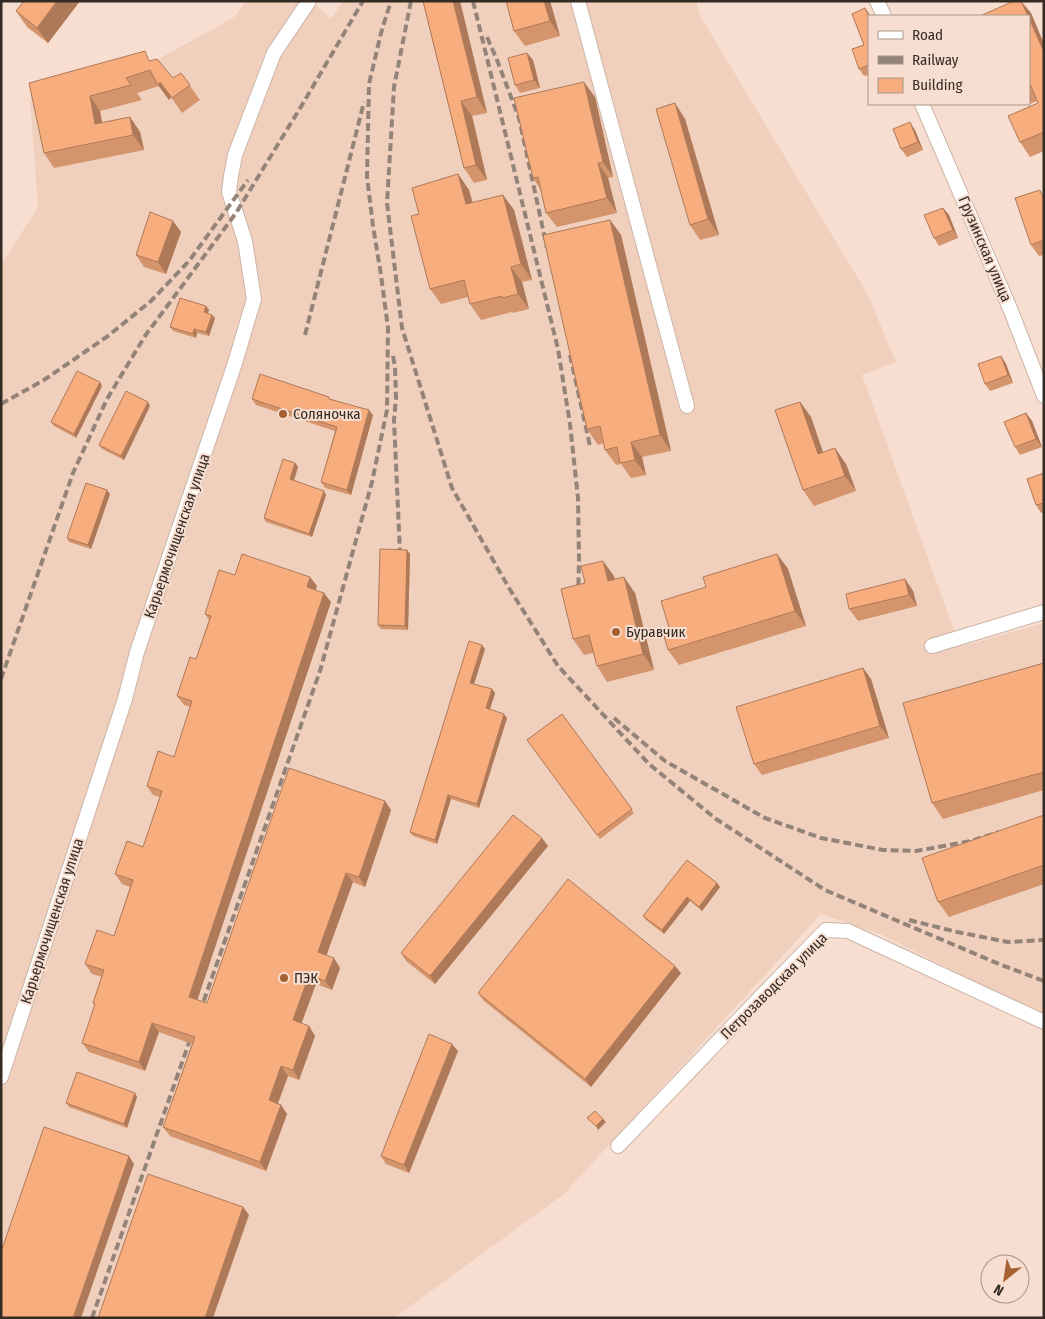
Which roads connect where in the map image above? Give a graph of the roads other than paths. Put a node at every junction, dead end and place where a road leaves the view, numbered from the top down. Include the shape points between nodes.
1 (309, 1) edge
2 (578, 1) edge
3 (877, 1) edge
4 (884, 15) edge
5 (922, 105) edge
6 (1044, 396) edge
7 (687, 406) dead end
8 (1044, 612) edge
9 (932, 646) dead end
10 (1044, 1022) edge
11 (1, 1077) edge
12 (618, 1146) dead end

1 - 11 street, Карьермочищенская улица via 274,54 230,176 228,192 245,241 254,299
2 - 7 street
3 - 4 street
5 - 6 street, Грузинская улица
8 - 9 street
10 - 12 street, Петрозаводская улица via 848,931 826,930

